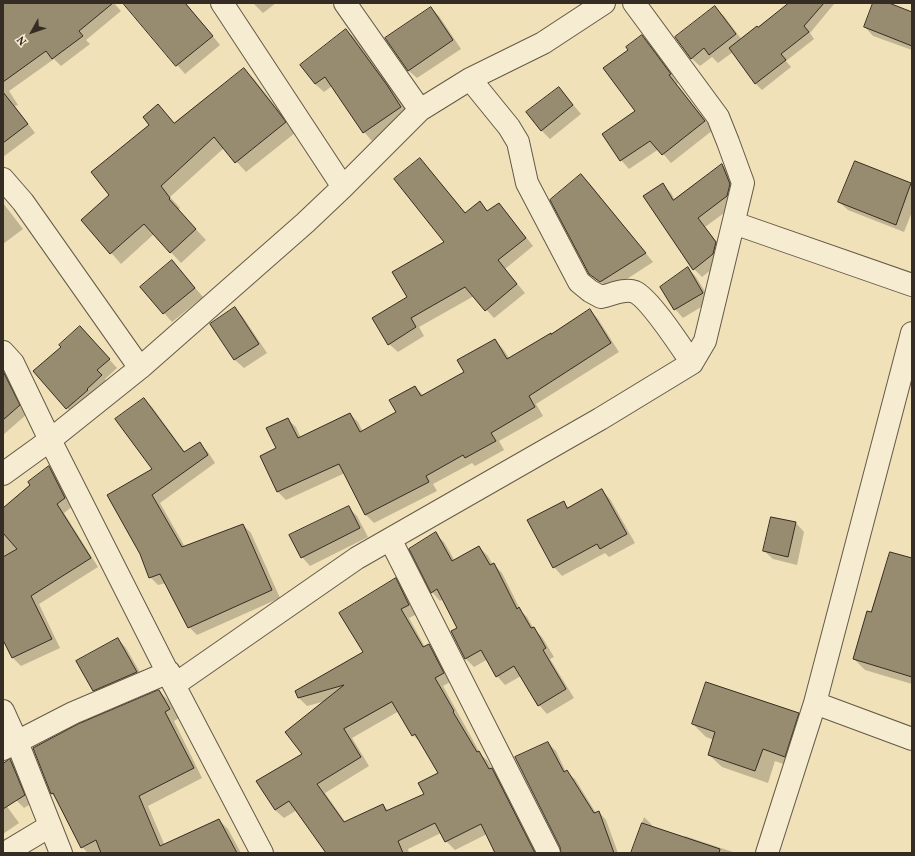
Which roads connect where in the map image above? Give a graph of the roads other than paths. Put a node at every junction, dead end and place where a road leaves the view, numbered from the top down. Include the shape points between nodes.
1 (222, 3) edge
2 (345, 3) edge
3 (604, 3) edge
4 (634, 3) edge
5 (470, 79) junction
6 (420, 110) junction
7 (3, 178) edge
8 (343, 187) junction
9 (734, 224) junction
10 (912, 285) edge
11 (912, 333) edge
12 (3, 352) edge
13 (692, 363) junction
14 (140, 368) junction
15 (50, 440) junction
16 (3, 474) edge
17 (390, 539) junction
18 (171, 678) junction
19 (815, 703) junction
20 (3, 711) edge
21 (912, 739) edge
22 (10, 745) edge
23 (50, 826) junction
24 (773, 851) edge
25 (5, 853) edge
26 (61, 853) edge
27 (262, 853) edge
28 (549, 853) edge

1 - 8 street
2 - 6 street
3 - 5 street via 543,43
4 - 9 street via 718,116 743,183
5 - 6 street
5 - 13 street via 518,142 527,184 580,282 601,297 620,292 634,292 649,303
6 - 8 street
7 - 14 street
8 - 14 street
9 - 10 street
9 - 13 street via 705,341
11 - 19 street
12 - 15 street via 13,363
13 - 17 street via 600,419
14 - 15 street
15 - 16 street
15 - 18 street
17 - 18 street
17 - 28 street
18 - 22 street via 73,713
18 - 27 street
19 - 21 street
19 - 24 street
20 - 22 street
22 - 23 street
23 - 25 street
23 - 26 street

